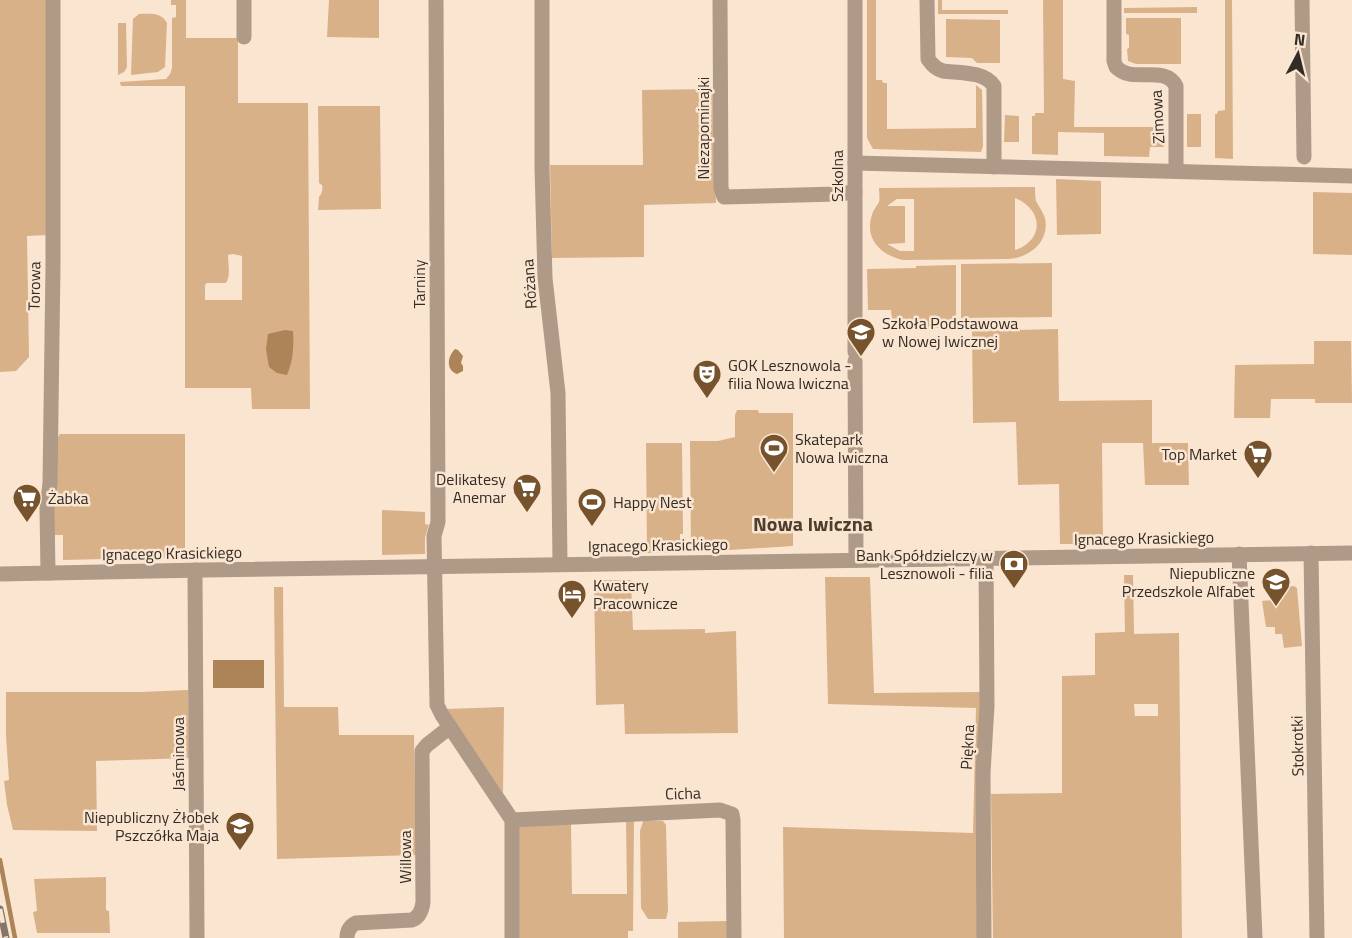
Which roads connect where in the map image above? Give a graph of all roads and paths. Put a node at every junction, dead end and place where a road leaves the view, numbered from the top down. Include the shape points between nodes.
1 (53, 0) edge
2 (244, 0) edge
3 (436, 0) edge
4 (542, 0) edge
5 (720, 0) edge
6 (855, 0) edge
7 (927, 0) edge
8 (1114, 0) edge
9 (1302, 0) edge
10 (244, 37) dead end
11 (1304, 157) dead end
12 (855, 163) junction
13 (994, 167) junction
14 (1176, 171) junction
15 (1352, 176) edge
16 (855, 192) junction
17 (1311, 553) junction
18 (1352, 553) edge
19 (1239, 554) junction
20 (986, 558) junction
21 (856, 560) junction
22 (560, 564) junction
23 (435, 567) junction
24 (195, 570) junction
25 (48, 573) junction
26 (0, 574) edge
27 (450, 727) junction
28 (512, 820) junction
29 (197, 938) edge
30 (347, 938) edge
31 (512, 938) edge
32 (734, 938) edge
33 (984, 938) edge
34 (1255, 938) edge
35 (1317, 938) edge

1 - 25 street, Torowa
2 - 10 street
3 - 23 street, Tarniny
4 - 22 street, Różana via 542,167 546,279 558,393
5 - 16 street, Niezapominajki via 724,197
6 - 12 street, Szkolna
7 - 13 street via 928,59 932,65 943,71 980,75 994,86
8 - 14 street, Zimowa via 1114,65 1128,74 1164,76 1175,82
9 - 11 street
12 - 13 street
12 - 16 street, Szkolna
13 - 14 street
14 - 15 street
16 - 21 street, Szkolna
17 - 18 street, Ignacego Krasickiego
17 - 19 street, Ignacego Krasickiego
17 - 35 street, Stokrotki
19 - 20 street, Ignacego Krasickiego
19 - 34 street
20 - 21 street, Ignacego Krasickiego
20 - 33 street, Piękna
21 - 22 street, Ignacego Krasickiego
22 - 23 street, Ignacego Krasickiego
23 - 24 street, Ignacego Krasickiego
23 - 27 street via 437,705
24 - 25 street, Ignacego Krasickiego
24 - 29 street, Jaśminowa
25 - 26 street, Ignacego Krasickiego
27 - 28 street
27 - 30 street, Willowa via 422,751 422,910 412,920 356,923 349,928
28 - 31 street
28 - 32 street, Cicha via 671,811 720,810 732,814

